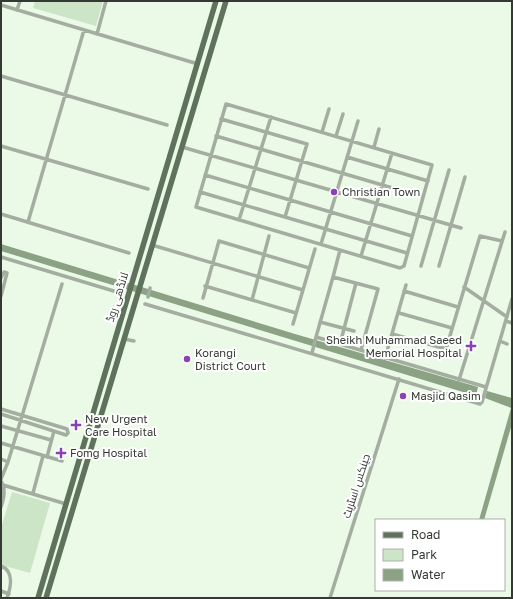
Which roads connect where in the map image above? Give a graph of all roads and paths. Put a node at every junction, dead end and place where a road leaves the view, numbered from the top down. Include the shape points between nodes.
1 (20, 1) edge
2 (106, 1) edge
3 (216, 1) edge
4 (226, 1) edge
5 (1, 5) edge
6 (17, 10) junction
7 (84, 30) junction
8 (97, 34) junction
9 (198, 64) junction
10 (1, 76) edge
11 (66, 94) junction
12 (329, 109) dead end
13 (343, 114) dead end
14 (271, 117) junction
15 (221, 119) junction
16 (358, 121) dead end
17 (167, 125) dead end
18 (379, 129) dead end
19 (266, 132) junction
20 (322, 132) junction
21 (216, 136) junction
22 (336, 136) junction
23 (352, 141) junction
24 (1, 146) edge
25 (182, 147) junction
26 (374, 147) junction
27 (261, 149) junction
28 (392, 153) junction
29 (211, 155) junction
30 (347, 157) junction
31 (46, 159) junction
32 (302, 161) junction
33 (255, 168) junction
34 (387, 169) junction
35 (448, 170) dead end
36 (342, 173) junction
37 (205, 175) junction
38 (465, 177) dead end
39 (296, 180) junction
40 (428, 181) junction
41 (382, 185) junction
42 (249, 188) junction
43 (148, 189) dead end
44 (200, 192) junction
45 (336, 192) junction
46 (423, 197) junction
47 (290, 200) junction
48 (377, 203) junction
49 (244, 205) junction
50 (330, 212) junction
51 (1, 214) edge
52 (418, 215) junction
53 (285, 217) junction
54 (239, 220) junction
55 (434, 220) junction
56 (28, 222) junction
57 (370, 224) junction
58 (451, 225) junction
59 (461, 228) dead end
60 (325, 230) junction
61 (505, 232) dead end
62 (269, 236) dead end
63 (412, 236) junction
64 (365, 241) junction
65 (502, 241) junction
66 (321, 244) junction
67 (152, 245) junction
68 (315, 249) dead end
69 (340, 250) junction
70 (129, 253) dead end
71 (407, 253) junction
72 (264, 254) junction
73 (361, 256) junction
74 (1, 257) edge
75 (212, 263) junction
76 (421, 266) dead end
77 (439, 266) dead end
78 (310, 268) junction
79 (258, 276) junction
80 (333, 277) junction
81 (1, 278) edge
82 (121, 279) dead end
83 (356, 283) junction
84 (62, 284) dead end
85 (406, 285) dead end
86 (205, 286) junction
87 (150, 288) dead end
88 (464, 288) junction
89 (303, 290) junction
90 (404, 291) junction
91 (1, 296) edge
92 (148, 297) dead end
93 (203, 298) dead end
94 (512, 299) edge
95 (252, 300) junction
96 (484, 302) junction
97 (145, 304) dead end
98 (458, 306) junction
99 (296, 313) junction
100 (399, 313) junction
101 (506, 319) junction
102 (320, 322) junction
103 (512, 323) edge
104 (293, 324) dead end
105 (344, 328) junction
106 (452, 328) junction
107 (354, 331) dead end
108 (392, 334) junction
109 (316, 338) junction
110 (124, 339) junction
111 (134, 341) dead end
112 (500, 341) junction
113 (340, 344) junction
114 (507, 344) dead end
115 (361, 350) junction
116 (312, 353) junction
117 (385, 358) junction
118 (399, 379) junction
119 (459, 380) junction
120 (486, 388) junction
121 (1, 409) edge
122 (1, 414) edge
123 (22, 415) junction
124 (20, 421) junction
125 (1, 426) edge
126 (17, 431) junction
127 (54, 431) junction
128 (51, 440) junction
129 (1, 443) edge
130 (12, 447) junction
131 (45, 456) junction
132 (1, 459) edge
133 (62, 461) dead end
134 (8, 462) junction
135 (1, 480) edge
136 (3, 485) junction
137 (32, 493) junction
138 (66, 504) junction
139 (1, 507) edge
140 (1, 566) edge
141 (1, 591) edge
142 (8, 596) edge
143 (38, 598) edge
144 (46, 598) edge
145 (330, 598) edge

1 - 6 street
2 - 8 street
3 - 9 main road, لانڈھی روڈ
4 - 25 main road, لانڈھی روڈ
5 - 6 street
6 - 7 street
7 - 8 street
7 - 11 street
8 - 9 street
9 - 138 main road, لانڈھی روڈ
10 - 11 street
11 - 17 street
11 - 31 street
12 - 20 street
13 - 22 street
14 - 15 street via 226,104
14 - 19 street
14 - 20 street
15 - 19 street
15 - 21 street
16 - 23 street
18 - 26 street
19 - 27 street
19 - 32 street via 307,144
20 - 22 street
21 - 27 street
21 - 29 street
22 - 23 street
23 - 26 street
23 - 30 street
24 - 31 street
25 - 29 street
25 - 67 main road, لانڈھی روڈ
26 - 28 street
27 - 32 street
27 - 33 street
28 - 34 street
28 - 40 street via 432,165
29 - 33 street
29 - 37 street
30 - 34 street
30 - 36 street
31 - 43 street
31 - 56 street
32 - 36 street
32 - 39 street
33 - 39 street
33 - 42 street
34 - 40 street
34 - 41 street
35 - 55 street
36 - 41 street
36 - 45 street
37 - 42 street
37 - 44 street
38 - 58 street
39 - 45 street
39 - 47 street
40 - 46 street
41 - 46 street
41 - 48 street
42 - 47 street
42 - 49 street
44 - 49 street
44 - 54 street via 196,207
45 - 48 street
45 - 50 street
46 - 52 street
47 - 50 street
47 - 53 street
48 - 52 street
48 - 57 street
49 - 53 street
49 - 54 street
50 - 57 street
50 - 60 street
51 - 56 street
52 - 55 street
52 - 63 street
53 - 60 street
54 - 66 street
55 - 58 street
55 - 76 street
56 - 70 street
57 - 63 street
57 - 64 street
58 - 59 street
58 - 77 street
60 - 64 street
60 - 66 street
61 - 65 street
62 - 72 street
63 - 71 street
64 - 71 street
64 - 73 street
65 - 88 street via 480,236
65 - 96 street
66 - 69 street
67 - 75 street
67 - 110 main road, لانڈھی روڈ
68 - 78 street
69 - 73 street
69 - 80 street
71 - 73 street via 402,267
72 - 75 street via 219,241
72 - 78 street
72 - 79 street
74 - 82 street via 118,290
75 - 79 street
75 - 86 street
78 - 89 street
79 - 89 street
79 - 95 street
80 - 83 street
80 - 102 street
81 - 91 street via 4,272 7,272
83 - 105 street
83 - 115 street via 379,290
84 - 123 street
85 - 90 street
86 - 93 street
86 - 95 street
87 - 92 street
88 - 96 street
88 - 98 street
89 - 99 street
90 - 98 street
90 - 100 street
94 - 101 street
95 - 99 street
96 - 101 street
96 - 119 street
97 - 116 street
98 - 106 street
99 - 104 street
100 - 106 street
100 - 108 street
101 - 103 street
101 - 112 street
102 - 105 street
102 - 109 street
105 - 107 street
105 - 113 street
106 - 108 street via 446,349
108 - 117 street
109 - 113 street
109 - 116 street
110 - 111 street
110 - 144 main road, لانڈھی روڈ
112 - 114 street
112 - 120 street
113 - 115 street
115 - 117 street
116 - 118 street
117 - 119 street
118 - 120 street via 480,404
118 - 145 street, جینکس اسٹریٹ
119 - 120 street
121 - 123 street
122 - 124 street
123 - 124 street
123 - 127 street via 68,431 66,435
124 - 126 street
124 - 127 street
125 - 126 street
126 - 128 street
126 - 130 street
127 - 128 street
128 - 131 street
129 - 130 street
130 - 131 street
130 - 134 street
131 - 133 street
131 - 137 street
132 - 134 street
134 - 135 street
135 - 136 street
136 - 137 street
136 - 139 street via 4,497
137 - 138 street
138 - 143 main road, لانڈھی روڈ
140 - 142 street via 10,574
141 - 142 street

